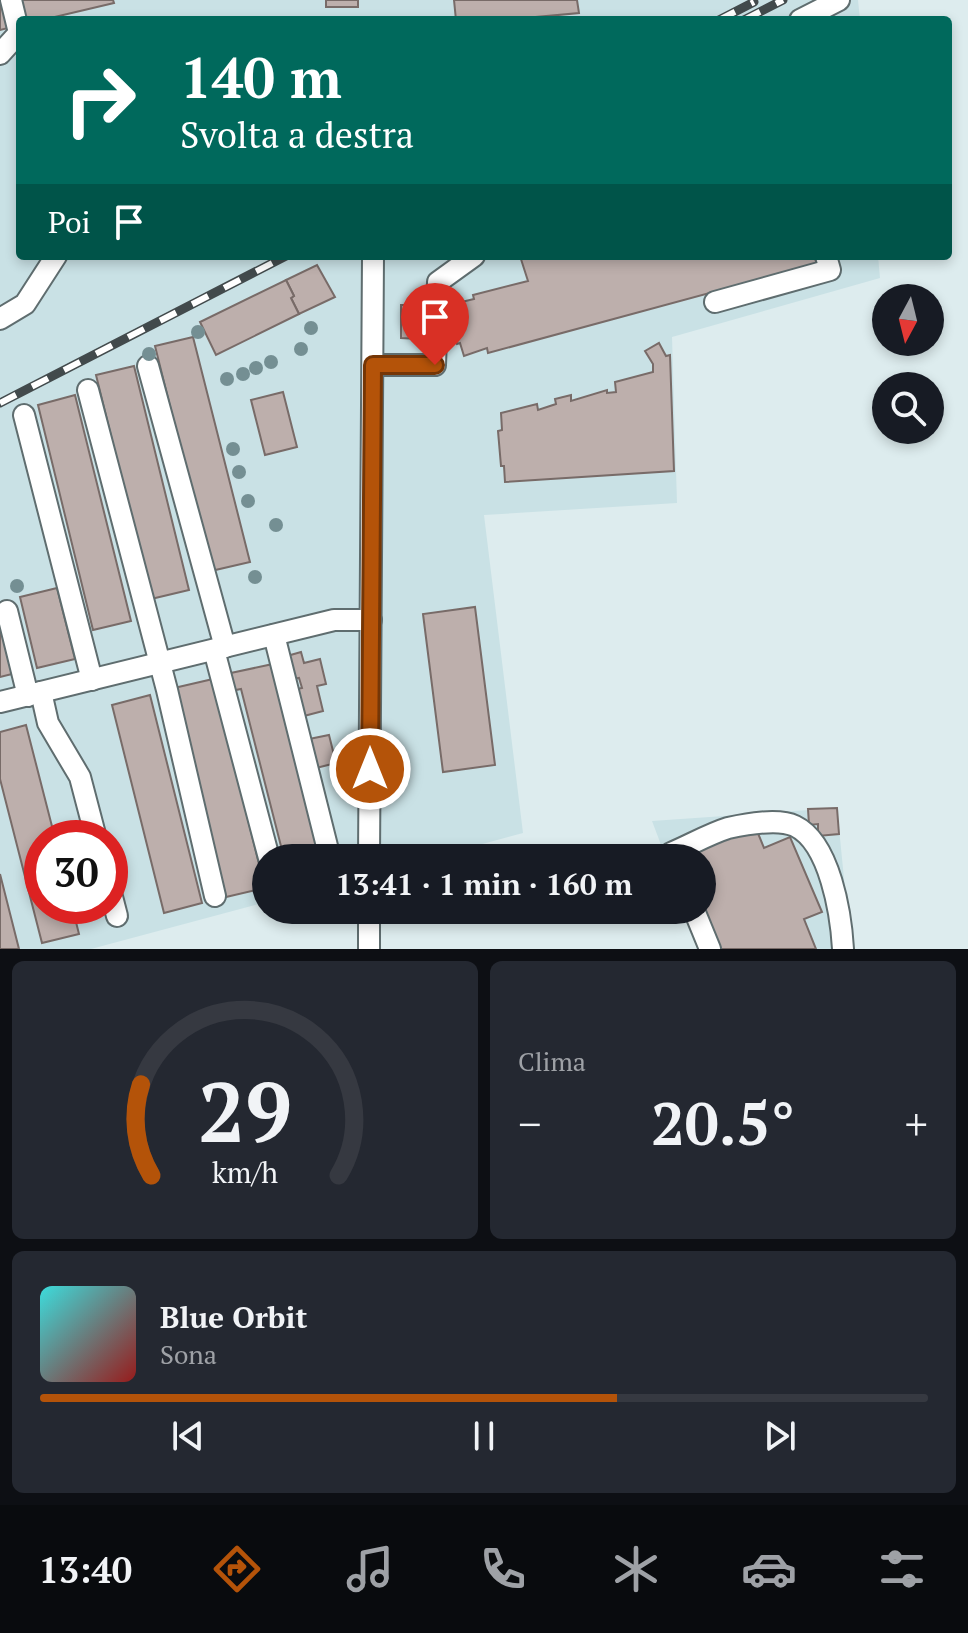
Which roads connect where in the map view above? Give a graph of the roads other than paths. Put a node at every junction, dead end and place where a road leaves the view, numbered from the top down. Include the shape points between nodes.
1 (11, 0) edge
2 (839, 0) edge
3 (808, 16) edge
4 (16, 19) edge
5 (16, 39) edge
6 (0, 54) edge
7 (53, 260) edge
8 (373, 260) edge
9 (468, 260) edge
10 (827, 260) edge
11 (715, 302) dead end
12 (0, 319) edge
13 (373, 365) junction
14 (148, 366) dead end
15 (88, 390) dead end
16 (24, 415) dead end
17 (7, 611) dead end
18 (371, 620) junction
19 (274, 635) junction
20 (220, 648) junction
21 (159, 663) junction
22 (92, 680) junction
23 (35, 694) junction
24 (0, 702) edge
25 (91, 820) edge
26 (266, 844) edge
27 (326, 844) edge
28 (369, 844) edge
29 (691, 844) edge
30 (215, 896) dead end
31 (369, 924) edge
32 (700, 924) edge
33 (369, 949) edge
34 (710, 949) edge
35 (843, 949) edge

1 - 4 street
2 - 3 street
5 - 6 street
7 - 12 street via 25,304
8 - 13 street
9 - 13 street via 438,282 435,365
10 - 11 street via 830,270
13 - 18 street
14 - 20 street
15 - 21 street
16 - 22 street
17 - 23 street
18 - 19 street via 334,620
18 - 28 street
19 - 20 street
19 - 27 street
20 - 21 street
20 - 26 street
21 - 22 street
21 - 30 street
22 - 23 street
23 - 24 street
23 - 25 street via 80,777
29 - 35 street via 725,829 762,822 794,825 811,838 832,877
31 - 33 street
32 - 34 street

